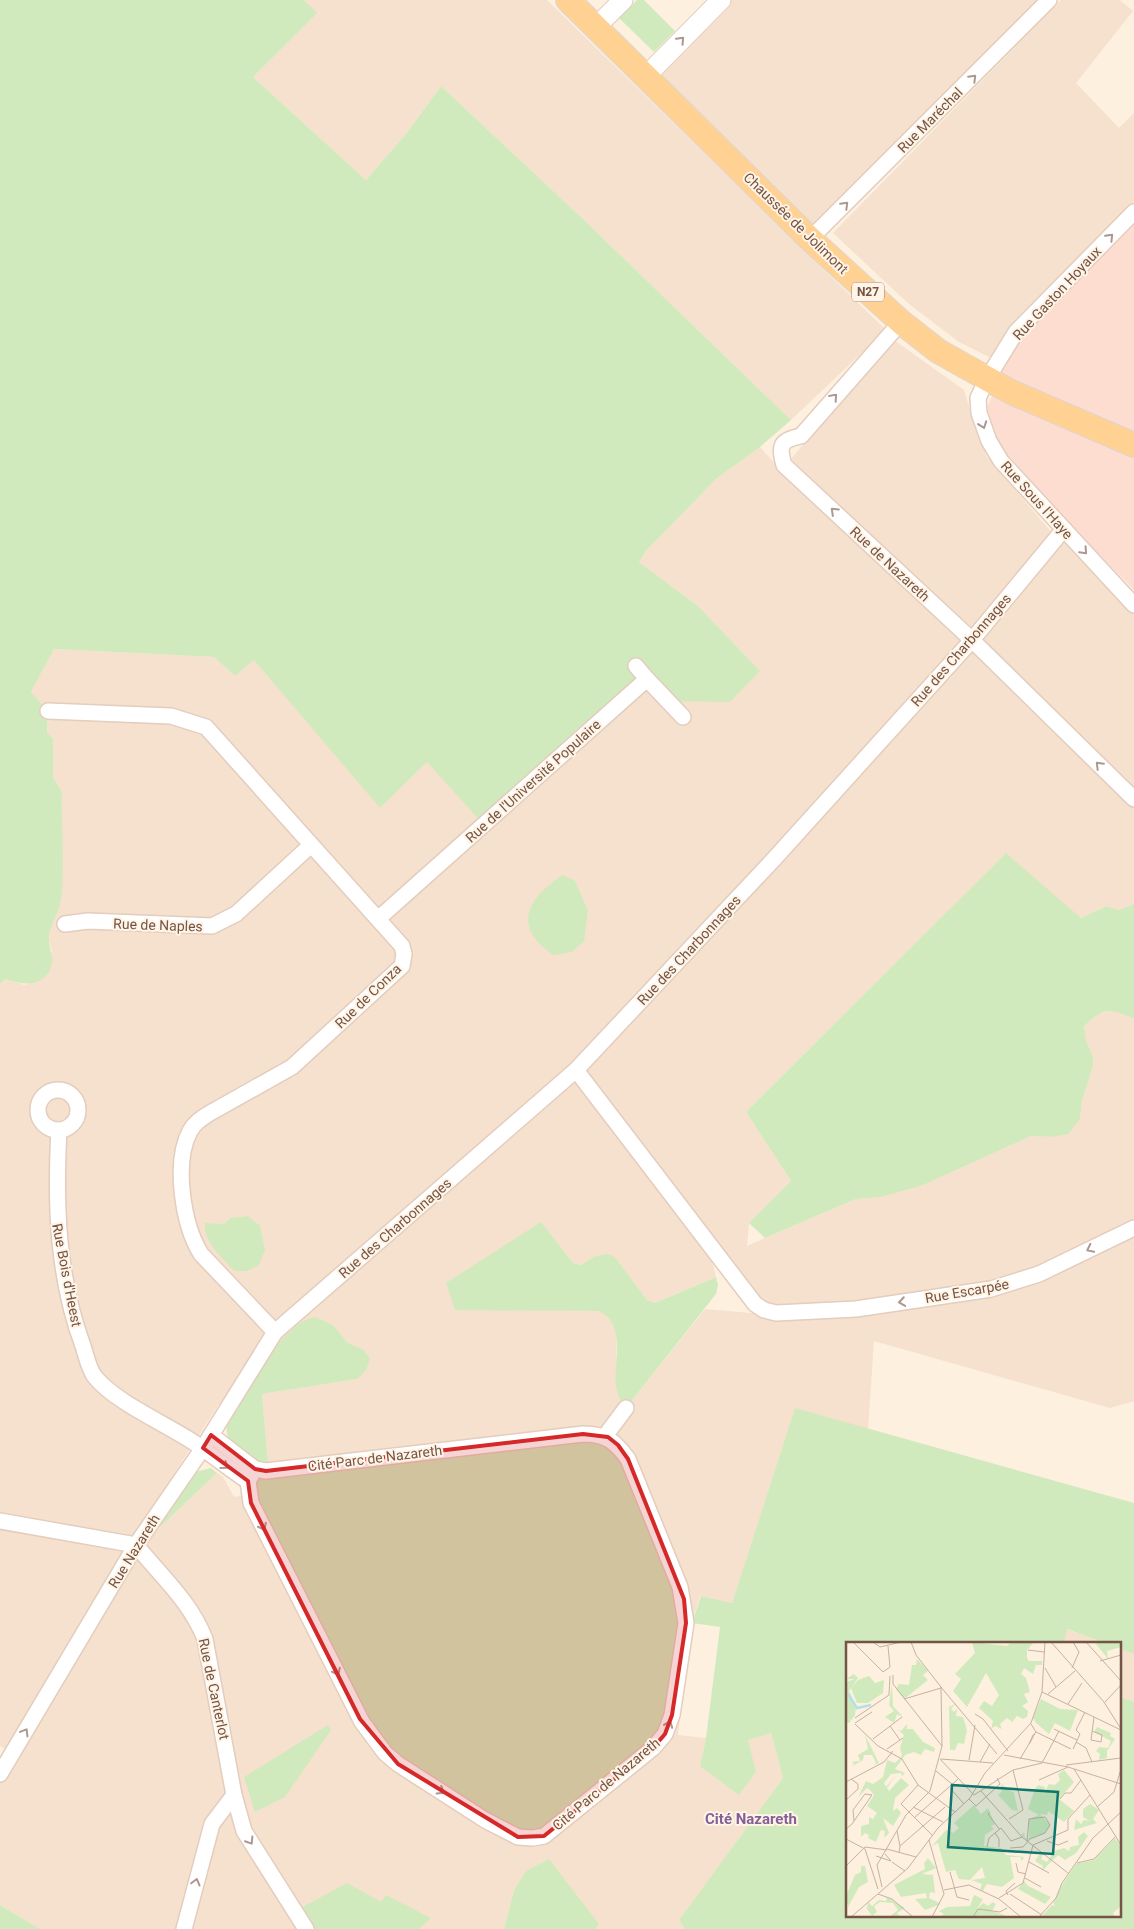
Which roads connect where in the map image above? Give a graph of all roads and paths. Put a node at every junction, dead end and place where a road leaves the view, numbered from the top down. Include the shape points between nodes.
1 (568, 0) edge
2 (623, 0) edge
3 (720, 0) edge
4 (1050, 0) edge
5 (596, 27) junction
6 (647, 75) junction
7 (1134, 212) edge
8 (810, 239) junction
9 (901, 322) junction
10 (987, 379) junction
11 (1134, 445) edge
12 (1064, 529) junction
13 (1134, 605) edge
14 (972, 640) junction
15 (636, 666) dead end
16 (647, 679) junction
17 (48, 711) dead end
18 (683, 717) dead end
19 (1134, 799) edge
20 (311, 845) junction
21 (379, 918) junction
22 (65, 924) dead end
23 (576, 1070) junction
24 (58, 1130) dead end
25 (1134, 1228) edge
26 (275, 1332) junction
27 (626, 1408) dead end
28 (211, 1435) junction
29 (605, 1436) junction
30 (202, 1448) junction
31 (251, 1475) junction
32 (0, 1521) edge
33 (136, 1545) junction
34 (0, 1774) edge
35 (234, 1795) junction
36 (184, 1929) edge
37 (306, 1929) edge

1 - 5 main road, Chaussée de Jolimont / N27
2 - 5 street
6 -> 3 street
8 -> 4 street, Rue Maréchal
5 - 6 main road, Chaussée de Jolimont / N27
6 - 8 main road, Chaussée de Jolimont / N27
10 -> 7 street, Rue Gaston Hoyaux via 1016,332
8 - 9 main road, Chaussée de Jolimont / N27
9 - 10 main road, Chaussée de Jolimont / N27 via 938,351
14 -> 9 street, Rue de Nazareth via 784,465 781,454 784,442 801,436
10 - 11 main road, Chaussée de Jolimont / N27
10 -> 12 street, Rue Sous l'Haye via 978,398 979,413 989,441 1001,461
12 -> 13 street, Rue Sous l'Haye
12 - 14 street, Rue des Charbonnages
19 -> 14 street, Rue de Nazareth
14 - 23 street, Rue des Charbonnages via 774,859
15 - 16 street
16 - 18 street
16 - 21 street, Rue de l'Université Populaire
17 - 20 street, Rue de Conza via 171,716 206,727
20 - 21 street, Rue de Conza
20 - 22 street, Rue de Naples via 236,914 212,926 88,921
21 - 26 street, Rue de Conza via 402,946 402,966 292,1067 204,1116 190,1132 184,1153 183,1205 193,1240 201,1254
25 -> 23 street, Rue Escarpée via 1039,1274 991,1289 850,1309 764,1310 755,1304
23 - 26 street, Rue des Charbonnages
24 - 30 street, Rue Bois d'Heest via 59,1247 74,1323 94,1376 108,1389
26 - 28 street, Rue Nazareth
27 - 29 street
28 - 30 street, Rue Nazareth
28 - 31 street
29 - 31 street, Cité Parc de Nazareth via 584,1434
31 -> 29 street, Cité Parc de Nazareth via 251,1503 372,1737 398,1764 485,1820 518,1837 533,1838 544,1836 653,1748 665,1734 672,1715 685,1629 684,1599 628,1459 618,1445
30 -> 31 street via 222,1465
30 - 33 street, Rue Nazareth
32 - 33 street
34 -> 33 street, Rue Nazareth
33 - 35 street, Rue de Canterlot via 176,1589 198,1622 212,1675
36 -> 35 street via 212,1824
35 -> 37 street, Rue de Canterlot via 244,1830

